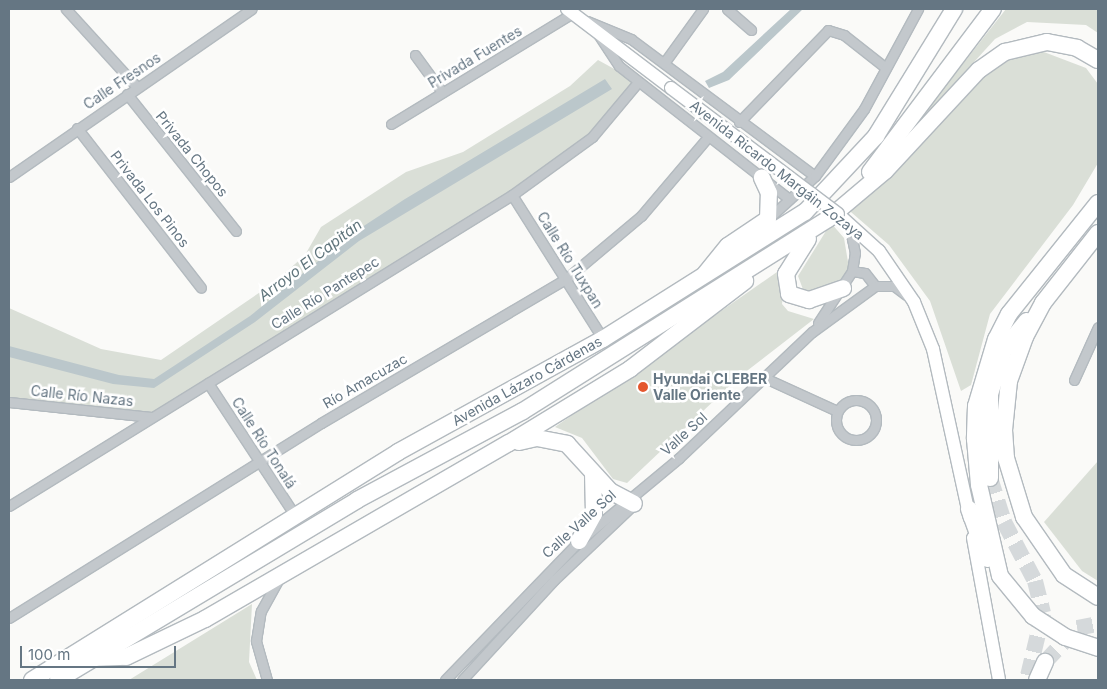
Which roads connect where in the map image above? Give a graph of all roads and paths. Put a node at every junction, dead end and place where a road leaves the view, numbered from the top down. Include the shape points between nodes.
1 (66, 9) edge
2 (703, 9) edge
3 (727, 9) edge
4 (918, 9) edge
5 (954, 9) edge
6 (993, 9) edge
7 (245, 10) edge
8 (574, 14) edge
9 (751, 30) dead end
10 (596, 31) junction
11 (415, 55) dead end
12 (1098, 60) edge
13 (664, 64) junction
14 (886, 68) junction
15 (638, 82) junction
16 (137, 87) junction
17 (442, 92) junction
18 (127, 94) junction
19 (739, 122) junction
20 (391, 124) dead end
21 (77, 128) junction
22 (708, 137) junction
23 (815, 176) junction
24 (9, 177) edge
25 (762, 178) junction
26 (512, 195) junction
27 (788, 199) junction
28 (1098, 203) edge
29 (838, 218) junction
30 (768, 219) junction
31 (236, 231) dead end
32 (1098, 233) edge
33 (1098, 245) edge
34 (761, 263) junction
35 (1068, 270) junction
36 (852, 271) junction
37 (567, 278) junction
38 (702, 279) junction
39 (875, 286) junction
40 (201, 288) dead end
41 (843, 288) junction
42 (914, 302) junction
43 (1043, 303) junction
44 (1098, 327) edge
45 (812, 332) junction
46 (603, 340) junction
47 (765, 378) junction
48 (1074, 380) dead end
49 (208, 383) junction
50 (9, 402) edge
51 (837, 411) junction
52 (151, 417) junction
53 (509, 443) junction
54 (260, 462) junction
55 (591, 466) junction
56 (990, 478) tunnel mouth
57 (632, 499) junction
58 (9, 506) edge
59 (969, 509) junction
60 (296, 517) junction
61 (579, 540) junction
62 (280, 575) junction
63 (1000, 576) junction
64 (1098, 597) edge
65 (9, 618) edge
66 (1098, 648) edge
67 (92, 658) junction
68 (1045, 662) tunnel mouth
69 (32, 680) edge
70 (58, 680) edge
71 (266, 680) edge
72 (445, 680) edge
73 (462, 680) edge
74 (999, 680) edge
75 (1037, 680) edge

1 - 16 street
2 - 13 street
3 - 9 street
4 - 14 street
5 - 38 highway, Avenida Lázaro Cárdenas via 876,136 835,184 805,212
6 - 29 highway
7 - 16 street, Calle Fresnos
8 - 10 street, Avenida Ricardo Margáin Zozaya
8 - 13 street via 631,39
8 - 17 street, Privada Fuentes
10 - 15 street, Avenida Ricardo Margáin Zozaya via 611,58
10 - 29 street, Avenida Ricardo Margáin Zozaya, bridge
11 - 17 street
12 - 29 highway via 1077,48 1047,42 1005,52 979,70
13 - 19 street
14 - 19 street via 844,35 828,30
14 - 23 street via 864,109
15 - 22 street, Avenida Ricardo Margáin Zozaya
15 - 26 street, Calle Río Pantepec via 592,137
16 - 18 street, Calle Fresnos
17 - 20 street, Privada Fuentes
18 - 21 street, Calle Fresnos
18 - 31 street, Privada Chopos
19 - 23 street
21 - 24 street, Calle Fresnos
21 - 40 street, Privada Los Pinos
22 - 25 street, Avenida Ricardo Margáin Zozaya
22 - 37 street, Río Amacuzac via 641,216
23 - 27 street
25 - 27 street, Avenida Ricardo Margáin Zozaya
25 - 30 highway via 769,193
26 - 37 street, Calle Río Tuxpan
26 - 49 street, Calle Río Pantepec
27 - 30 street
28 - 63 highway via 1010,314 984,372 976,406 976,462
29 - 34 highway, Avenida Lázaro Cárdenas
29 - 36 street, Valle Sol via 855,252
29 - 41 highway via 796,252 785,285 789,294 808,300
29 - 42 street, Avenida Ricardo Margáin Zozaya via 879,252
30 - 38 highway via 728,246
32 - 35 highway
33 - 35 highway
34 - 53 highway via 729,297 692,325
34 - 67 highway, Avenida Lázaro Cárdenas via 523,411 357,500
35 - 43 highway
36 - 39 street via 865,273
36 - 41 street, Valle Sol
37 - 46 street, Calle Río Tuxpan
37 - 54 street, Río Amacuzac
38 - 46 highway, Avenida Lázaro Cárdenas
39 - 42 street via 894,286
39 - 45 street, Valle Sol
41 - 45 street, Valle Sol
42 - 59 street, Avenida Ricardo Margáin Zozaya via 933,349
43 - 56 highway via 1004,349 996,372 988,414
43 - 64 highway via 1009,380 1006,458 1024,517 1047,555 1064,575
44 - 48 street
45 - 47 street, Valle Sol
46 - 60 highway, Avenida Lázaro Cárdenas via 398,452
47 - 51 street
47 - 57 street, Valle Sol
49 - 52 street, Calle Río Pantepec
49 - 54 street, Calle Río Tonalá
50 - 52 street, Calle Río Nazas
51 - 51 street via 836,424 848,439 866,437 874,427 875,414 862,401 850,401
52 - 58 street, Calle Río Pantepec
53 - 55 highway via 537,438 567,444
53 - 62 highway
54 - 60 street, Calle Río Tonalá
54 - 65 street, Río Amacuzac
55 - 57 highway
55 - 61 highway via 597,500
57 - 61 street, Calle Valle Sol
57 - 73 street, Calle Valle Sol
59 - 63 highway via 988,561
59 - 74 street, Avenida Ricardo Margáin Zozaya
60 - 69 highway, Avenida Lázaro Cárdenas
61 - 72 street, Calle Valle Sol
62 - 67 highway via 126,657
62 - 71 street via 261,610 257,632 259,663
63 - 66 highway via 1033,616 1065,637
67 - 70 highway, Avenida Lázaro Cárdenas
68 - 75 highway

